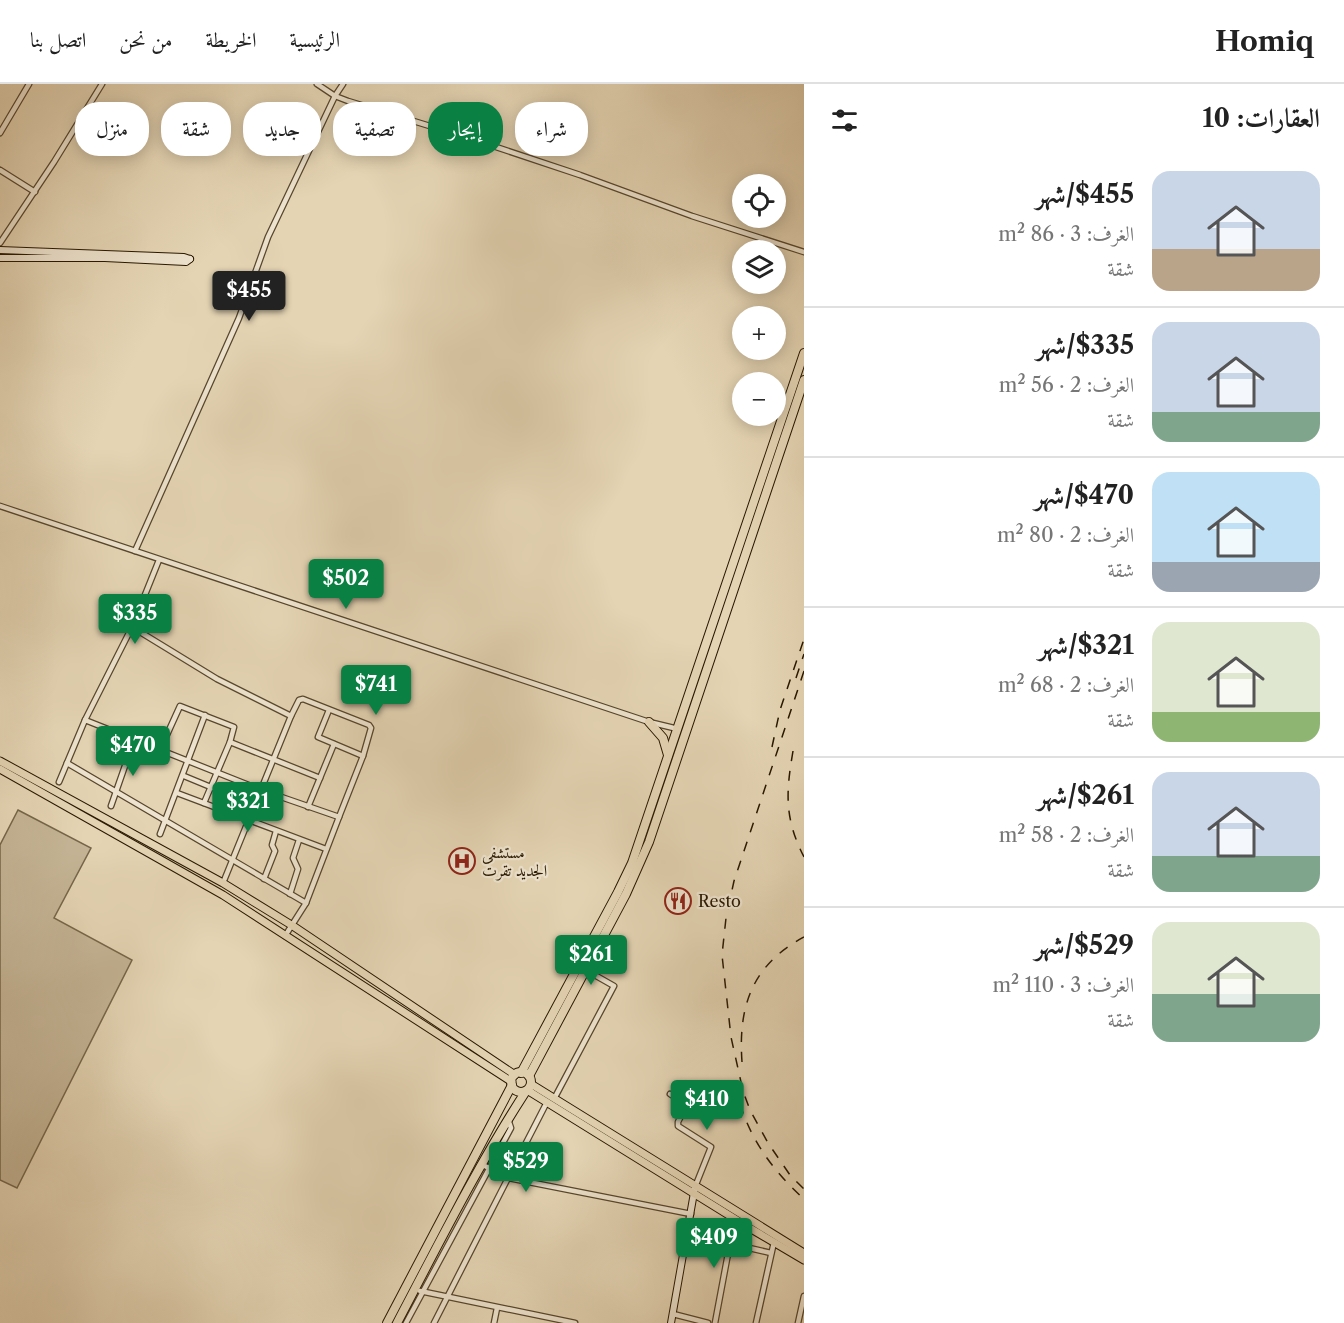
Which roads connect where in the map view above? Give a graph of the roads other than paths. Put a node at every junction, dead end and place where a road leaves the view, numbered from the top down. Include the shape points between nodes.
1 (28, 84) edge
2 (102, 84) edge
3 (317, 84) edge
4 (343, 84) edge
5 (335, 96) junction
6 (0, 133) edge
7 (0, 170) edge
8 (35, 192) junction
9 (0, 243) edge
10 (0, 250) edge
11 (804, 252) edge
12 (0, 258) edge
13 (804, 353) edge
14 (804, 380) edge
15 (0, 506) edge
16 (135, 551) junction
17 (159, 560) junction
18 (727, 595) junction
19 (132, 627) junction
20 (329, 710) junction
21 (206, 715) junction
22 (291, 717) junction
23 (85, 720) junction
24 (649, 722) junction
25 (676, 729) junction
26 (687, 732) junction
27 (134, 740) junction
28 (230, 742) junction
29 (334, 744) junction
30 (159, 750) junction
31 (363, 756) junction
32 (668, 756) junction
33 (190, 760) junction
34 (273, 760) junction
35 (0, 761) edge
36 (67, 763) junction
37 (0, 769) edge
38 (218, 771) junction
39 (184, 776) junction
40 (320, 778) junction
41 (31, 781) junction
42 (59, 783) dead end
43 (211, 787) junction
44 (261, 790) junction
45 (116, 792) junction
46 (177, 793) junction
47 (230, 795) dead end
48 (204, 803) junction
49 (111, 806) dead end
50 (308, 807) junction
51 (339, 818) junction
52 (166, 821) junction
53 (249, 821) junction
54 (276, 831) junction
55 (160, 834) dead end
56 (299, 840) junction
57 (326, 849) junction
58 (233, 861) junction
59 (264, 879) junction
60 (223, 883) junction
61 (290, 894) junction
62 (306, 903) junction
63 (293, 926) junction
64 (285, 936) junction
65 (582, 967) junction
66 (521, 1082) junction
67 (670, 1094) dead end
68 (551, 1100) junction
69 (486, 1167) junction
70 (508, 1178) junction
71 (695, 1190) junction
72 (691, 1214) junction
73 (737, 1221) junction
74 (688, 1234) junction
75 (774, 1242) junction
76 (730, 1243) junction
77 (771, 1253) junction
78 (804, 1253) edge
79 (804, 1260) edge
80 (419, 1291) junction
81 (804, 1296) edge
82 (447, 1298) junction
83 (803, 1306) edge
84 (497, 1308) junction
85 (673, 1314) junction
86 (387, 1323) edge
87 (397, 1323) edge
88 (406, 1323) edge
89 (434, 1323) edge
90 (494, 1323) edge
91 (575, 1323) edge
92 (671, 1323) edge
93 (708, 1323) edge
94 (716, 1323) edge
95 (756, 1323) edge
96 (798, 1323) edge

1 - 6 street
2 - 8 street
3 - 5 street
4 - 5 street
5 - 11 street
5 - 16 street via 268,237 239,318
7 - 8 street
8 - 9 street
10 - 12 street via 184,256 190,260
13 - 18 highway
14 - 18 highway
15 - 16 street
16 - 17 street
17 - 19 street
17 - 24 street
18 - 25 highway
18 - 26 highway
19 - 22 street
19 - 23 street
20 - 22 street via 301,699
20 - 29 street via 318,737
20 - 31 street via 369,725 371,732
21 - 28 street via 234,727
21 - 30 street via 179,707
21 - 33 street
22 - 34 street
23 - 27 street
23 - 36 street
24 - 25 street
24 - 32 highway via 663,738
25 - 26 street
25 - 32 highway
26 - 65 highway via 641,864
27 - 30 street
27 - 45 street
28 - 34 street
28 - 38 street
29 - 31 street
29 - 40 street
30 - 33 street
31 - 51 street
32 - 65 highway via 632,862
33 - 38 street
33 - 39 street
34 - 40 street
34 - 44 street
35 - 41 main road
36 - 42 street
36 - 45 street
37 - 41 main road
38 - 43 street
38 - 44 street
39 - 43 street
39 - 46 street
40 - 50 street
41 - 60 main road
41 - 64 main road
43 - 47 street
43 - 48 street
44 - 50 street
44 - 53 street
45 - 49 street
45 - 52 street
46 - 48 street
46 - 52 street
48 - 53 street
50 - 51 street
51 - 57 street
52 - 55 street
52 - 58 street
53 - 54 street
53 - 58 street
54 - 56 street
54 - 59 street via 272,845 275,851
56 - 57 street
56 - 61 street via 293,858 298,868
57 - 62 street
58 - 59 street
58 - 60 street
59 - 61 street
60 - 63 main road
61 - 62 street
62 - 63 street
63 - 64 street
63 - 66 main road
64 - 66 main road
65 - 66 highway
65 - 68 street via 614,986
66 - 68 main road
66 - 69 highway
66 - 86 highway
67 - 71 street via 687,1104 678,1126 711,1147
68 - 70 street
68 - 71 main road
69 - 70 street
69 - 80 highway
70 - 72 street
70 - 82 street
71 - 72 street
71 - 73 main road
71 - 78 main road
72 - 74 street
73 - 75 main road
73 - 76 street
74 - 76 street
74 - 85 street
75 - 77 street
75 - 79 main road
76 - 77 street
76 - 94 street
77 - 95 street
80 - 82 street
80 - 87 highway
80 - 88 street
81 - 83 street
82 - 84 street
82 - 89 street
83 - 96 street
84 - 90 street
84 - 91 street
85 - 92 street
85 - 93 street

